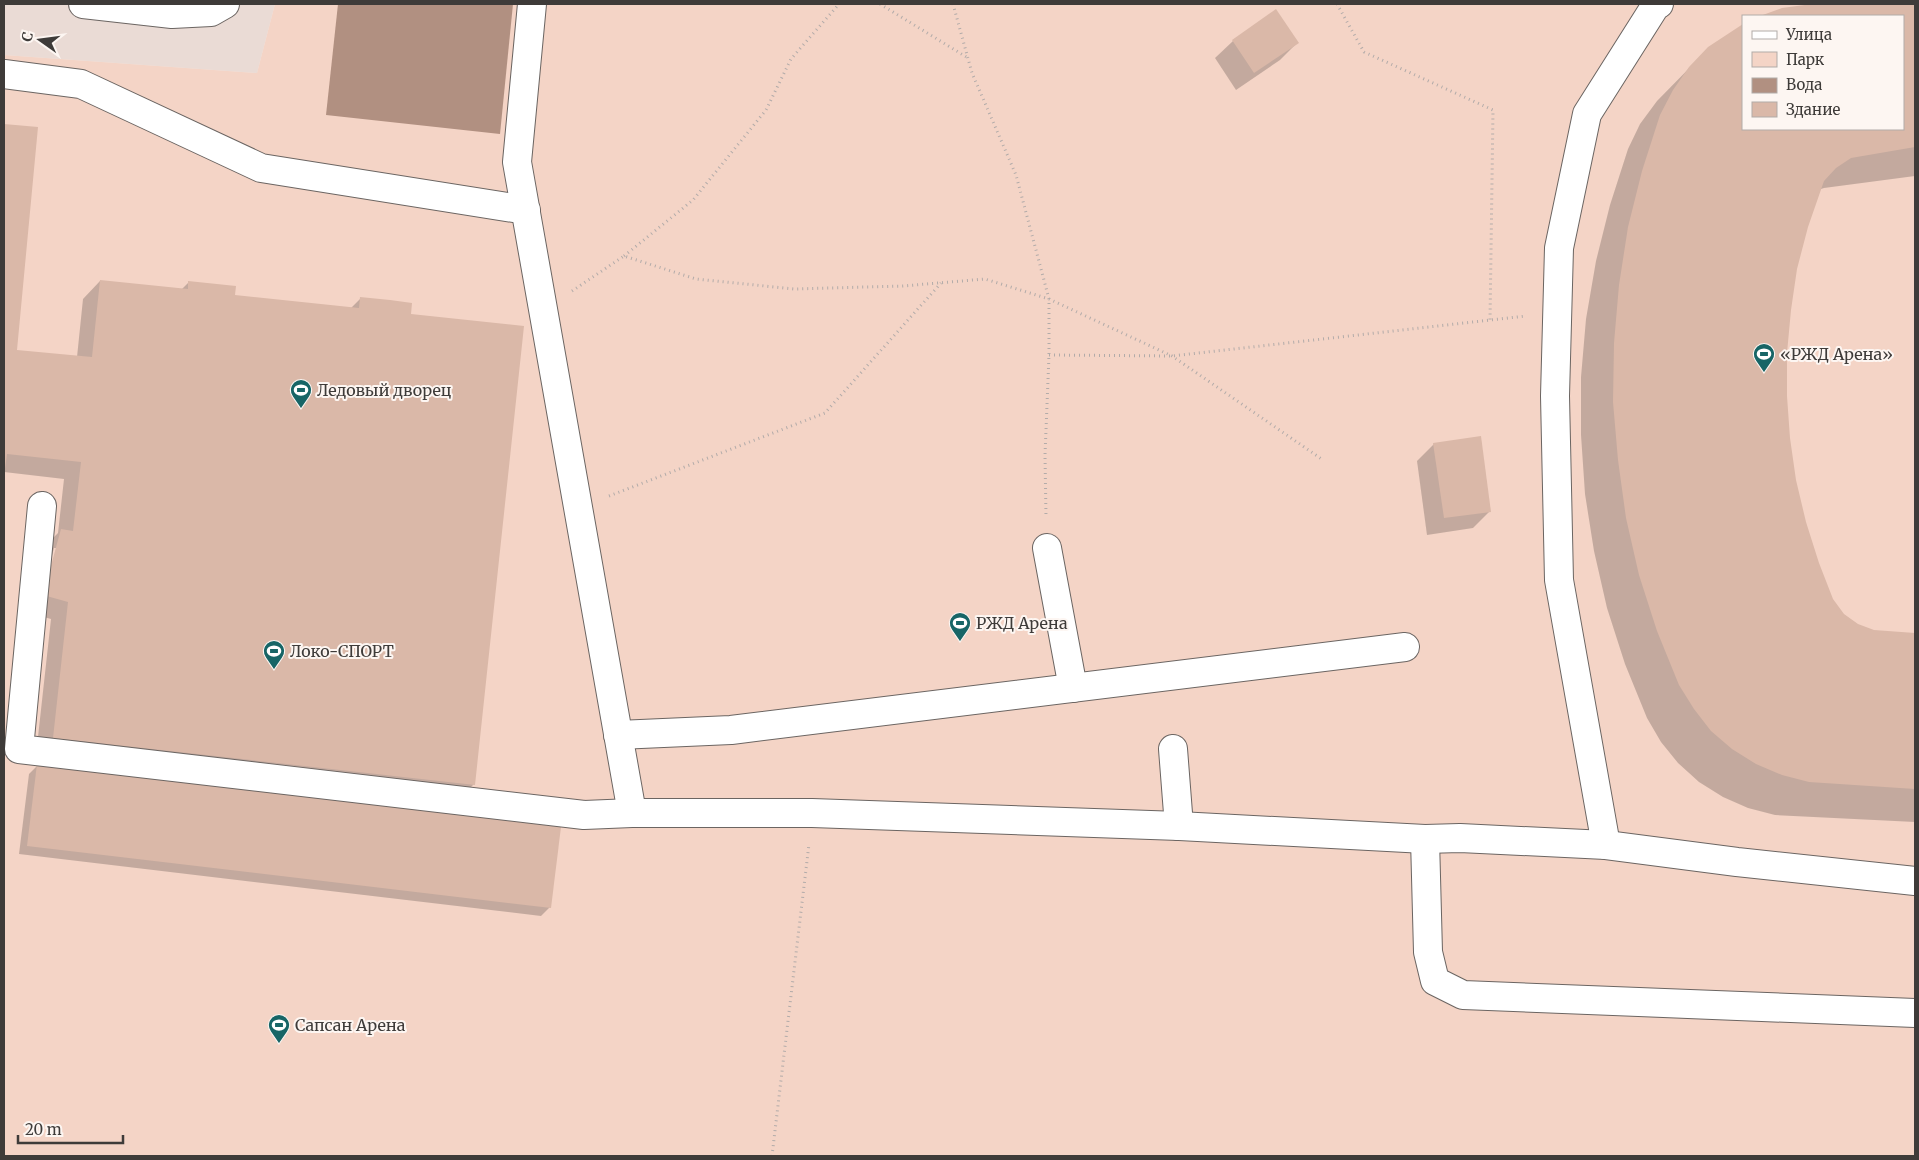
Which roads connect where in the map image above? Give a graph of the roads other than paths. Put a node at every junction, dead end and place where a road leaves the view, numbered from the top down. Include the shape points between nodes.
1 (83, 4) edge
2 (225, 4) edge
3 (532, 4) edge
4 (1659, 4) edge
5 (4, 74) edge
6 (526, 210) junction
7 (42, 506) dead end
8 (1047, 548) road end
9 (1405, 647) dead end
10 (1073, 688) junction
11 (618, 735) junction
12 (12, 748) edge
13 (1173, 749) dead end
14 (632, 812) junction
15 (1179, 826) junction
16 (1425, 839) junction
17 (1606, 845) junction
18 (1915, 881) edge
19 (1915, 1013) edge

1 - 2 lane via 172,14 212,12
3 - 6 lane via 517,162
4 - 17 lane via 1587,114 1559,248 1555,396 1559,580
5 - 6 lane via 81,84 261,168
6 - 11 lane
7 - 12 lane
8 - 10 lane
9 - 10 lane
10 - 11 lane via 731,730
11 - 14 lane
12 - 14 lane via 584,815
13 - 15 lane
14 - 15 lane via 812,813
15 - 16 lane
16 - 17 lane
16 - 19 lane via 1428,952 1435,981 1462,995
17 - 18 lane

